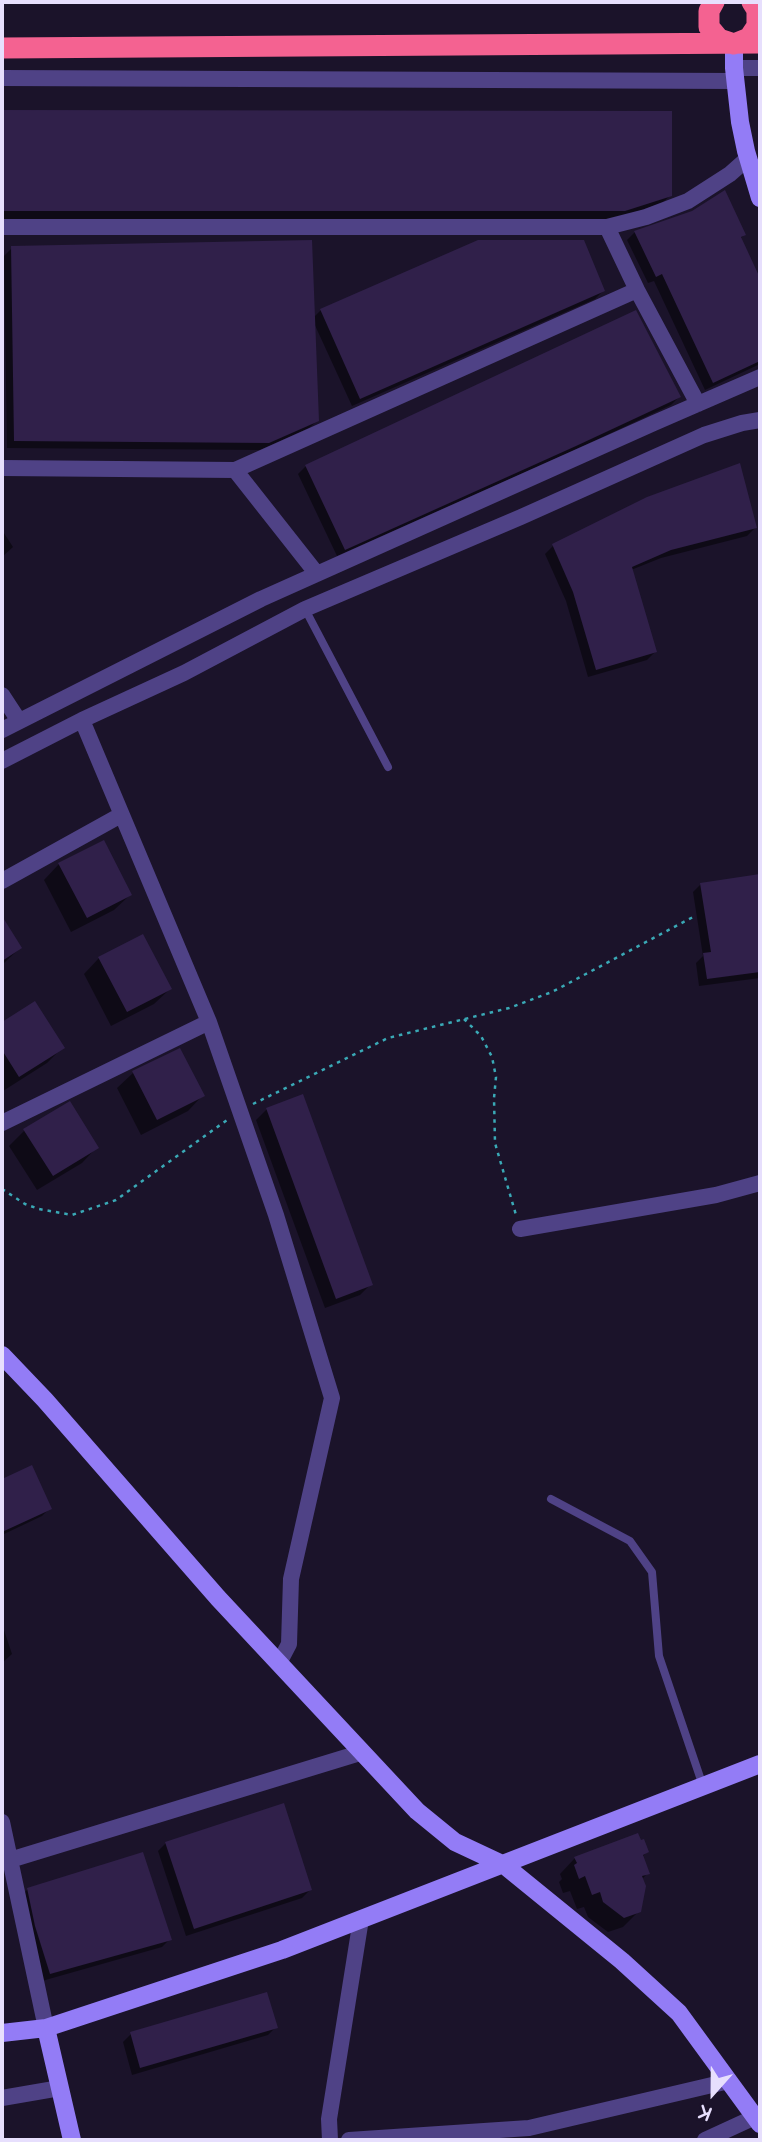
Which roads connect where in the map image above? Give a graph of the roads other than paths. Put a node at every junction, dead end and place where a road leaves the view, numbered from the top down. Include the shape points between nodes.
1 (714, 2) edge
2 (752, 2) edge
3 (760, 43) edge
4 (734, 44) junction
5 (2, 48) edge
6 (760, 68) edge
7 (734, 74) junction
8 (2, 78) edge
9 (748, 158) junction
10 (759, 189) edge
11 (2, 227) edge
12 (607, 227) junction
13 (637, 290) junction
14 (760, 377) edge
15 (698, 404) junction
16 (760, 420) edge
17 (2, 468) edge
18 (234, 470) junction
19 (317, 574) junction
20 (305, 608) junction
21 (2, 695) edge
22 (82, 720) junction
23 (19, 722) junction
24 (2, 730) edge
25 (2, 761) edge
26 (388, 767) dead end
27 (121, 815) junction
28 (2, 881) edge
29 (209, 1022) junction
30 (2, 1123) edge
31 (760, 1183) edge
32 (520, 1229) road end
33 (2, 1355) edge
34 (551, 1499) dead end
35 (279, 1663) junction
36 (363, 1752) junction
37 (760, 1764) edge
38 (704, 1786) junction
39 (2, 1822) edge
40 (10, 1860) junction
41 (504, 1865) junction
42 (8, 1882) edge
43 (361, 1919) junction
44 (46, 2028) junction
45 (2, 2033) edge
46 (729, 2081) junction
47 (60, 2088) junction
48 (2, 2098) edge
49 (757, 2121) edge
50 (72, 2140) edge
51 (330, 2140) edge
52 (349, 2140) edge
53 (705, 2140) edge

1 - 4 highway via 709,27 719,39
2 - 4 highway via 757,26 748,38
3 - 4 highway
4 - 5 highway
4 - 7 street
6 - 7 street
7 - 8 street
7 - 9 street
9 - 10 street
9 - 12 street via 688,201
11 - 12 street
12 - 13 street
13 - 15 street
13 - 18 street
14 - 15 street
15 - 19 street
16 - 20 street via 704,435
17 - 18 street
18 - 19 street
19 - 23 street
20 - 22 street via 184,673
20 - 26 lane
21 - 23 street
22 - 25 street
22 - 27 street
23 - 24 street
27 - 28 street
27 - 29 street
29 - 30 street
29 - 35 street via 276,1215 332,1398 291,1579 289,1644
31 - 32 street via 716,1195
33 - 35 street
34 - 38 lane via 630,1541 652,1572 659,1656
35 - 36 street
36 - 40 street
36 - 41 street via 429,1822 455,1842
37 - 38 street
38 - 41 street
39 - 40 street
40 - 42 street
41 - 43 street
41 - 46 street via 679,2013
42 - 44 street
43 - 44 street
43 - 51 street via 329,2119
44 - 45 street
44 - 47 street
46 - 49 street
46 - 52 street via 529,2128
47 - 48 street
47 - 50 street
49 - 53 street

